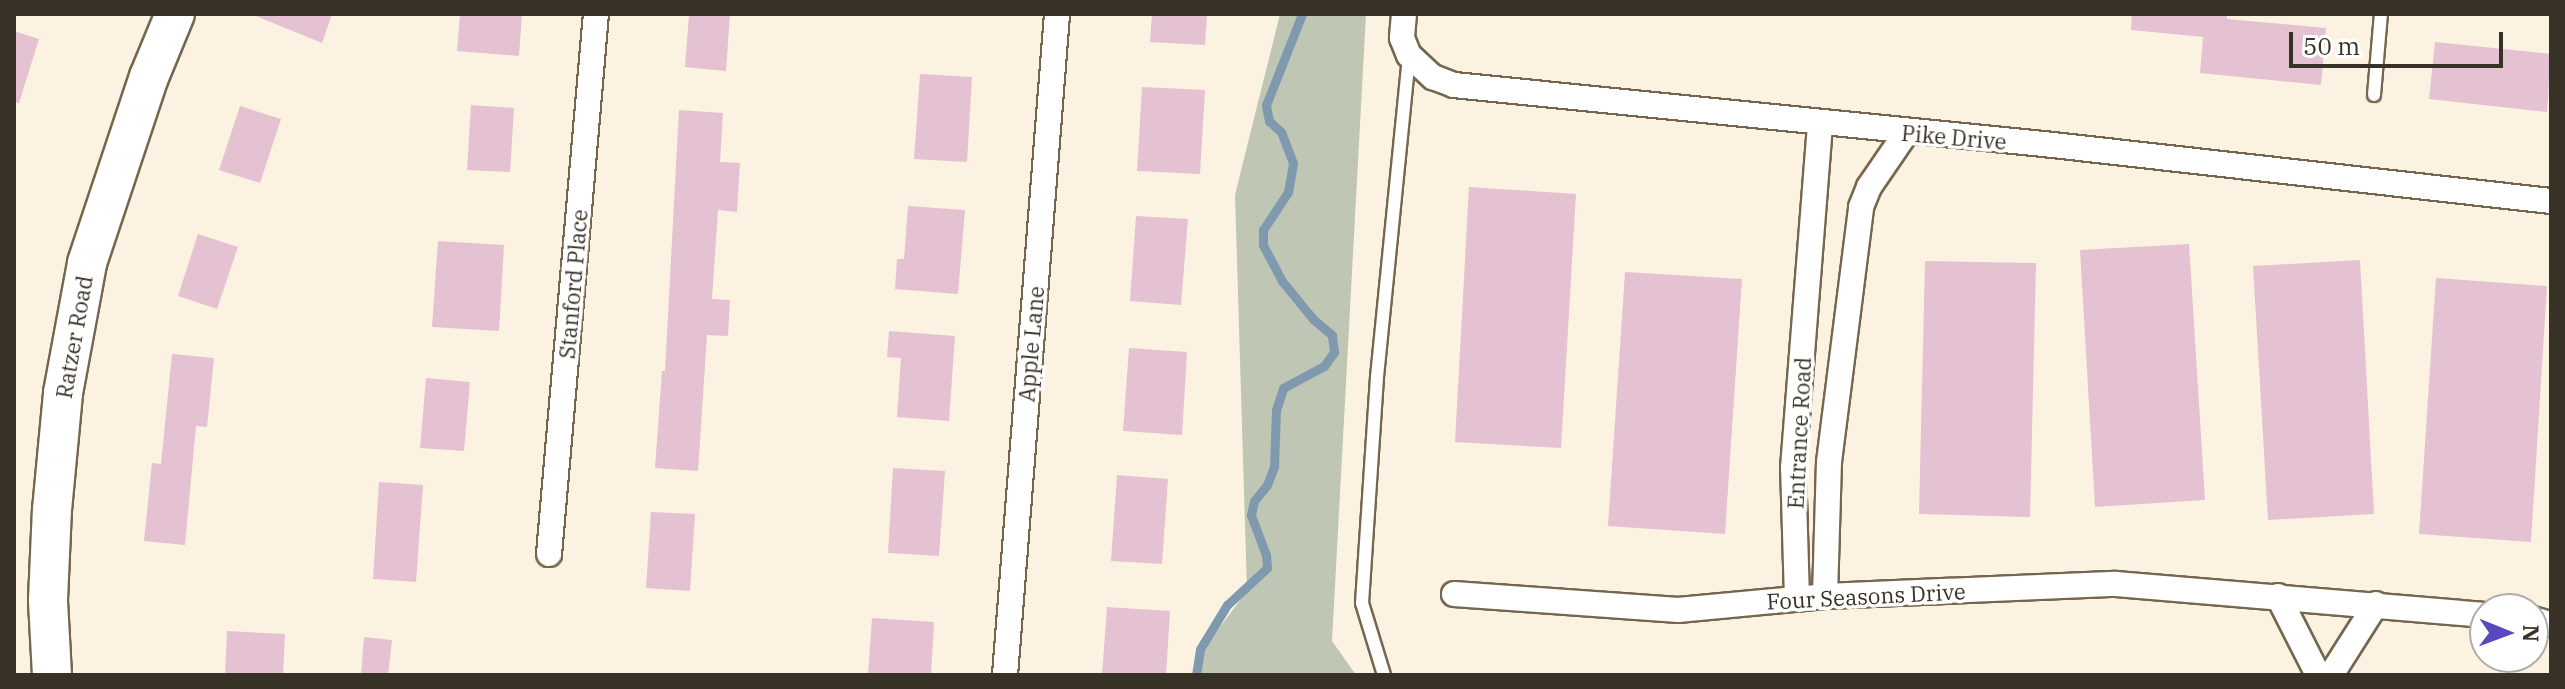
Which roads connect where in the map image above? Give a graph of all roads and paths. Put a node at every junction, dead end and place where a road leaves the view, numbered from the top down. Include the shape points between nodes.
1 (175, 14) edge
2 (596, 14) edge
3 (1057, 14) edge
4 (1404, 14) edge
5 (2381, 14) edge
6 (1409, 55) junction
7 (2374, 95) dead end
8 (1820, 124) junction
9 (1906, 133) junction
10 (2551, 201) edge
11 (1806, 316) junction
12 (1849, 317) junction
13 (549, 554) dead end
14 (1454, 594) dead end
15 (1825, 596) junction
16 (2278, 596) junction
17 (1797, 599) junction
18 (2376, 604) junction
19 (2469, 613) edge
20 (52, 675) edge
21 (1005, 675) edge
22 (1384, 675) edge
23 (2318, 675) edge
24 (2331, 675) edge

1 - 20 main road, Ratzer Road via 92,248 63,393 49,570
2 - 13 street, Stanford Place
3 - 21 street, Apple Lane
4 - 6 street via 1402,38
5 - 7 lane
6 - 8 street, Pike Drive via 1433,77 1454,85
6 - 22 lane via 1377,377 1362,603
8 - 9 street, Pike Drive
8 - 11 street, Entrance Road
9 - 10 street, Pike Drive
9 - 12 street, Entrance Road via 1861,207
11 - 12 street
11 - 17 street, Entrance Road via 1793,468
12 - 15 street, Entrance Road via 1829,462
14 - 17 street, Four Seasons Drive via 1678,610
15 - 16 street, Four Seasons Drive via 2116,584
15 - 17 street, Four Seasons Drive
16 - 18 street, Four Seasons Drive
16 - 23 street
18 - 19 street, Four Seasons Drive
18 - 24 street

